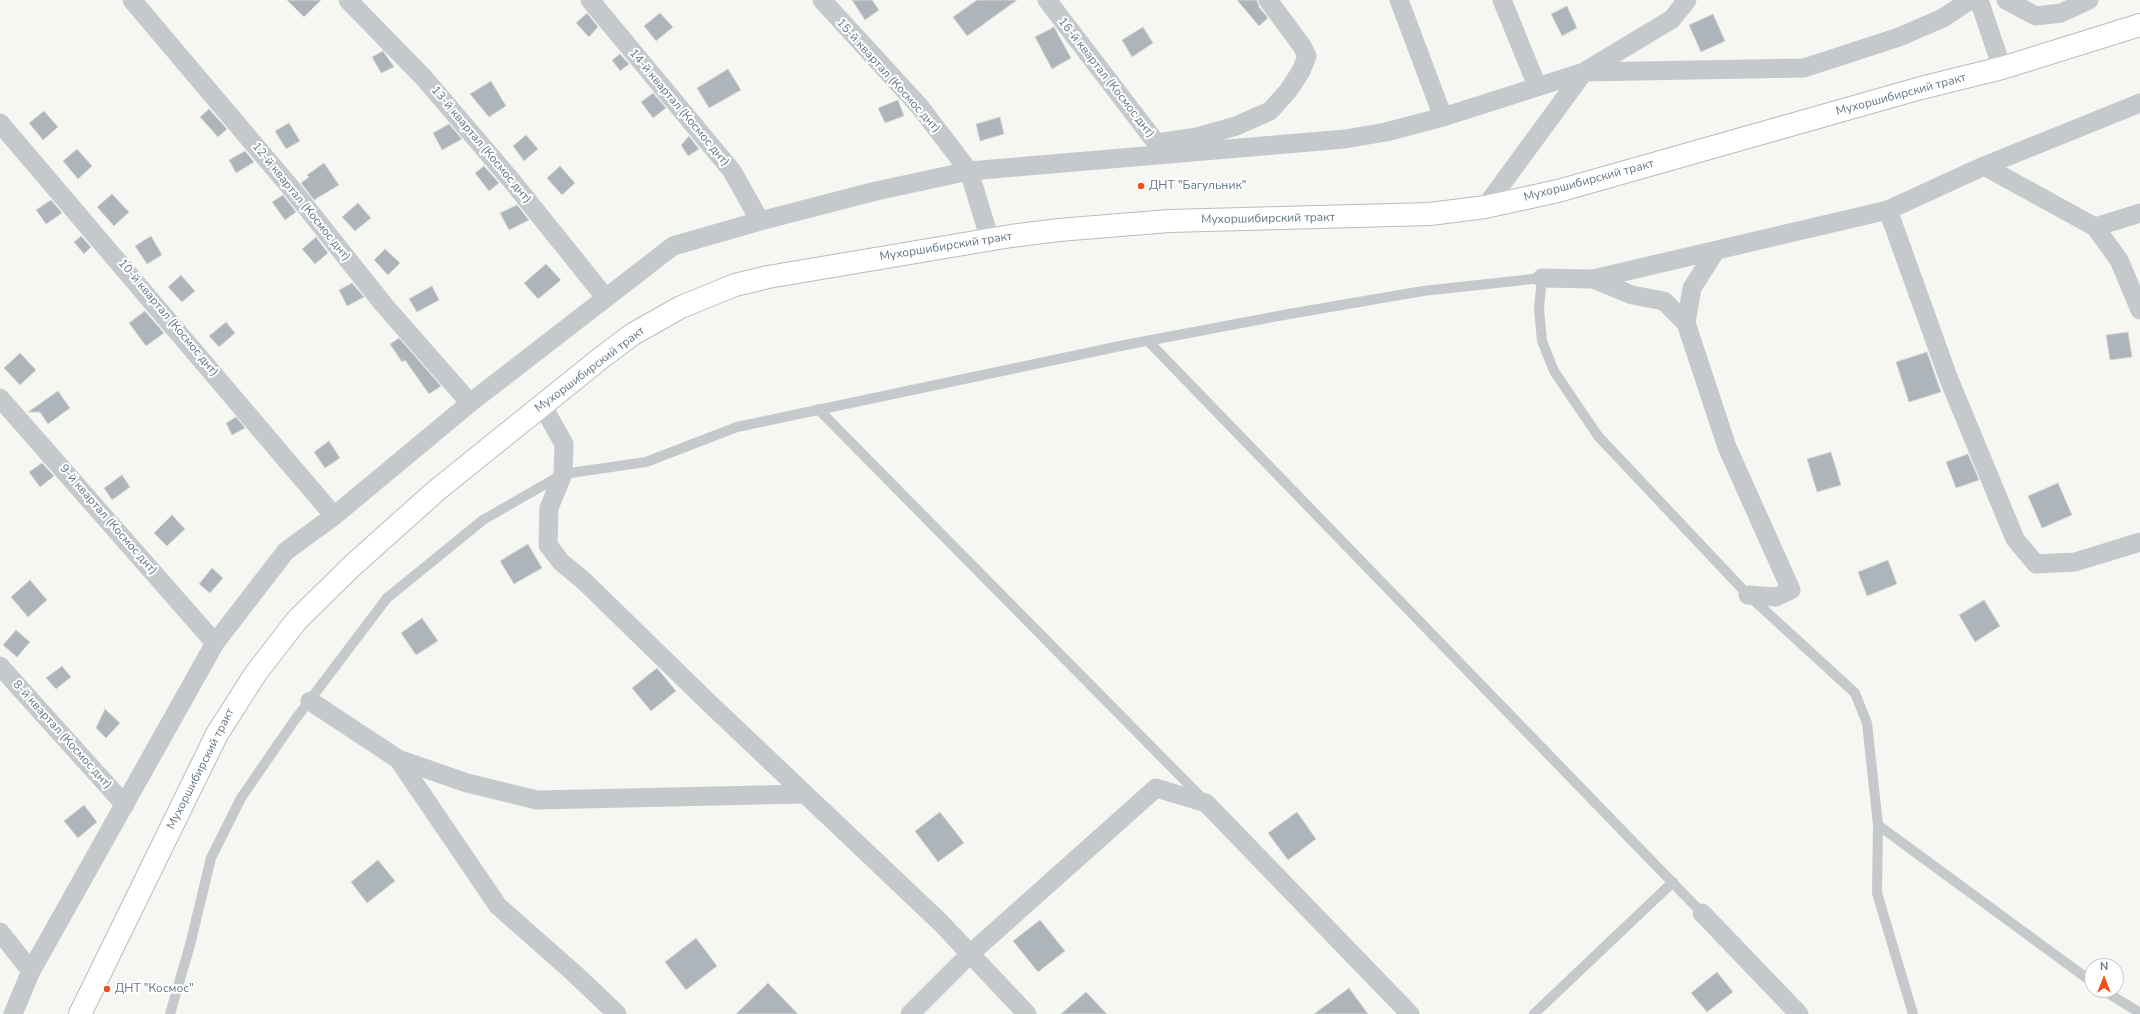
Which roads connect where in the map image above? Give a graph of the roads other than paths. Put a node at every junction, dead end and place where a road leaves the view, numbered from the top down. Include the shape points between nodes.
1 (132, 0) edge
2 (348, 0) edge
3 (590, 0) edge
4 (822, 0) edge
5 (1047, 0) edge
6 (1268, 0) edge
7 (1399, 0) edge
8 (1502, 0) edge
9 (1687, 0) edge
10 (1970, 0) edge
11 (1979, 0) edge
12 (2006, 0) edge
13 (2089, 0) edge
14 (2038, 8) edge
15 (2140, 25) edge
16 (2002, 68) junction
17 (1584, 72) junction
18 (1537, 86) junction
19 (2140, 103) edge
20 (1443, 116) junction
21 (0, 123) edge
22 (1161, 149) junction
23 (1984, 166) junction
24 (969, 172) junction
25 (1485, 207) junction
26 (1888, 210) junction
27 (2140, 213) edge
28 (760, 221) junction
29 (2094, 227) junction
30 (990, 240) junction
31 (1715, 252) junction
32 (1542, 278) junction
33 (1593, 279) junction
34 (605, 297) junction
35 (2140, 310) edge
36 (1686, 324) junction
37 (1148, 341) junction
38 (0, 398) edge
39 (470, 403) junction
40 (542, 405) junction
41 (818, 409) junction
42 (563, 474) junction
43 (334, 516) junction
44 (2140, 542) edge
45 (1748, 595) junction
46 (216, 643) junction
47 (0, 666) edge
48 (310, 701) junction
49 (398, 759) junction
50 (804, 794) junction
51 (1206, 803) junction
52 (125, 805) junction
53 (1878, 825) junction
54 (1673, 882) junction
55 (1702, 913) joint
56 (0, 932) edge
57 (970, 954) junction
58 (31, 971) junction
59 (2084, 976) edge
60 (2116, 998) edge
61 (2140, 1013) edge
62 (13, 1014) edge
63 (80, 1014) edge
64 (170, 1014) edge
65 (617, 1014) edge
66 (910, 1014) edge
67 (1027, 1014) edge
68 (1410, 1014) edge
69 (1534, 1014) edge
70 (1799, 1014) edge
71 (1913, 1014) edge

1 - 39 street, 12-й квартал (Космос днт) via 291,188 384,305
2 - 34 street, 13-й квартал (Космос днт) via 424,78 511,180
3 - 28 street, 14-й квартал (Космос днт) via 732,172
4 - 24 street, 15-й квартал (Космос днт) via 920,107
5 - 22 street, 16-й квартал (Космос днт)
6 - 22 street via 1307,56 1301,71 1288,90 1270,111 1236,126
7 - 20 street
8 - 18 street
9 - 17 street via 1672,19
10 - 17 street via 1943,18 1900,37 1804,68
11 - 16 street
12 - 14 street
13 - 14 street via 2061,13
15 - 16 main road, Мухоршибирский тракт
16 - 25 main road, Мухоршибирский тракт via 1921,88 1558,190
17 - 18 street
17 - 25 street
18 - 20 street
19 - 23 street
20 - 22 street via 1345,140
21 - 43 street, 10-й квартал (Космос днт)
22 - 24 street
23 - 26 street
23 - 29 street
24 - 28 street via 876,191
24 - 30 street, 15-й квартал (Космос днт)
25 - 30 main road, Мухоршибирский тракт via 1430,214 1116,224
26 - 31 street
26 - 44 street via 1948,377 2015,539 2036,564 2075,562
27 - 29 street
28 - 34 street via 674,246
29 - 35 street via 2118,260
30 - 40 main road, Мухоршибирский тракт via 805,270 735,285 707,295 633,334
31 - 33 street
31 - 36 street via 1692,288
32 - 33 street
32 - 37 lane via 1423,291
32 - 45 lane via 1539,309 1542,341 1554,371 1598,436
33 - 36 street via 1632,295 1664,301
34 - 39 street
36 - 45 street via 1727,447 1791,590 1776,597
37 - 41 lane
37 - 54 lane
38 - 46 street, 9-й квартал (Космос днт)
39 - 43 street
40 - 42 street via 564,444
40 - 63 main road, Мухоршибирский тракт via 437,490 352,566 321,595 278,644 241,695 217,734
41 - 42 lane via 737,426 646,462
41 - 51 lane
42 - 48 lane via 483,520 387,598
42 - 50 street via 549,508 548,545 561,562 584,581
43 - 46 street via 286,551
45 - 53 lane via 1855,693 1867,723
46 - 52 street
47 - 52 street, 8-й квартал (Космос днт)
48 - 49 street
48 - 64 lane via 241,798 211,858
49 - 50 street via 467,783 537,800
49 - 65 street via 498,906
50 - 57 street via 941,923
51 - 57 street via 1156,788
51 - 68 street
52 - 58 street
53 - 59 lane
53 - 71 lane via 1877,893
54 - 55 lane
54 - 69 lane
55 - 70 street
56 - 58 street
57 - 66 street
57 - 67 street
58 - 62 street
60 - 61 lane

